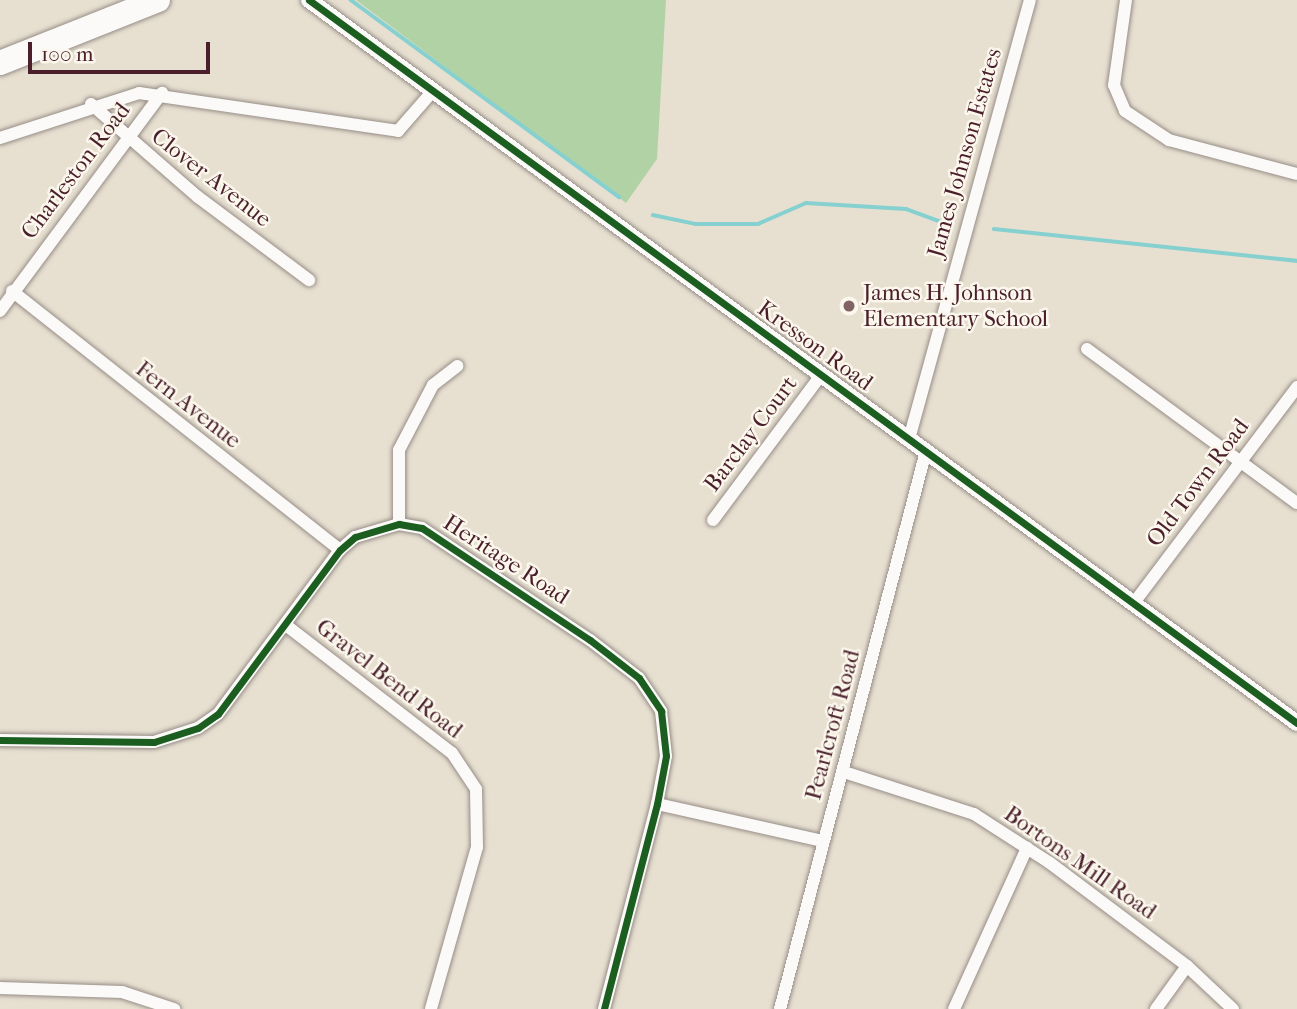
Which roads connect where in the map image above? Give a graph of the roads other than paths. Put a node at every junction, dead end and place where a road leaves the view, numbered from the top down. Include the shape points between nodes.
1 (158, 0) edge
2 (309, 0) edge
3 (1030, 0) edge
4 (1126, 0) edge
5 (0, 63) edge
6 (432, 92) junction
7 (162, 93) junction
8 (91, 104) junction
9 (0, 138) edge
10 (127, 138) junction
11 (1297, 174) edge
12 (309, 280) dead end
13 (12, 291) junction
14 (0, 311) edge
15 (1087, 349) dead end
16 (457, 366) dead end
17 (822, 374) junction
18 (1297, 387) edge
19 (909, 439) junction
20 (926, 451) junction
21 (1241, 459) junction
22 (1297, 503) edge
23 (713, 520) dead end
24 (399, 524) junction
25 (340, 550) junction
26 (1133, 604) junction
27 (287, 626) junction
28 (1297, 723) edge
29 (0, 740) edge
30 (844, 772) junction
31 (656, 804) junction
32 (823, 841) junction
33 (1027, 848) junction
34 (1187, 966) junction
35 (0, 988) edge
36 (174, 1009) edge
37 (431, 1009) edge
38 (604, 1009) edge
39 (780, 1009) edge
40 (954, 1009) edge
41 (1156, 1009) edge
42 (1233, 1009) edge

1 - 5 highway
2 - 6 street, Kresson Road
3 - 19 street, James Johnson Estates
4 - 11 street via 1114,85 1125,111 1169,141
6 - 7 street via 408,127 384,132
6 - 17 street, Kresson Road
7 - 8 street
7 - 10 street, Charleston Road
8 - 9 street
8 - 10 street, Clover Avenue
10 - 12 street, Clover Avenue
10 - 13 street, Charleston Road
13 - 14 street, Charleston Road
13 - 25 street, Fern Avenue
15 - 21 street
16 - 24 street via 433,386 400,450
17 - 19 street, Kresson Road
17 - 23 street, Barclay Court
18 - 21 street, Old Town Road
19 - 20 street, Kresson Road
20 - 26 street, Kresson Road
20 - 30 street, Pearlcroft Road
21 - 22 street
21 - 26 street, Old Town Road
24 - 25 street via 355,537
24 - 31 street, Heritage Road via 464,551 639,678 666,732
25 - 27 street
26 - 28 street, Kresson Road
27 - 29 street via 218,714 178,737
27 - 37 street, Gravel Bend Road via 452,753 475,789 477,847
30 - 32 street, Pearlcroft Road
30 - 33 street, Bortons Mill Road via 929,795
31 - 32 street
31 - 38 street, Heritage Road
32 - 39 street, Pearlcroft Road
33 - 34 street, Bortons Mill Road
33 - 40 street
34 - 41 street
34 - 42 street, Bortons Mill Road
35 - 36 street via 122,992

